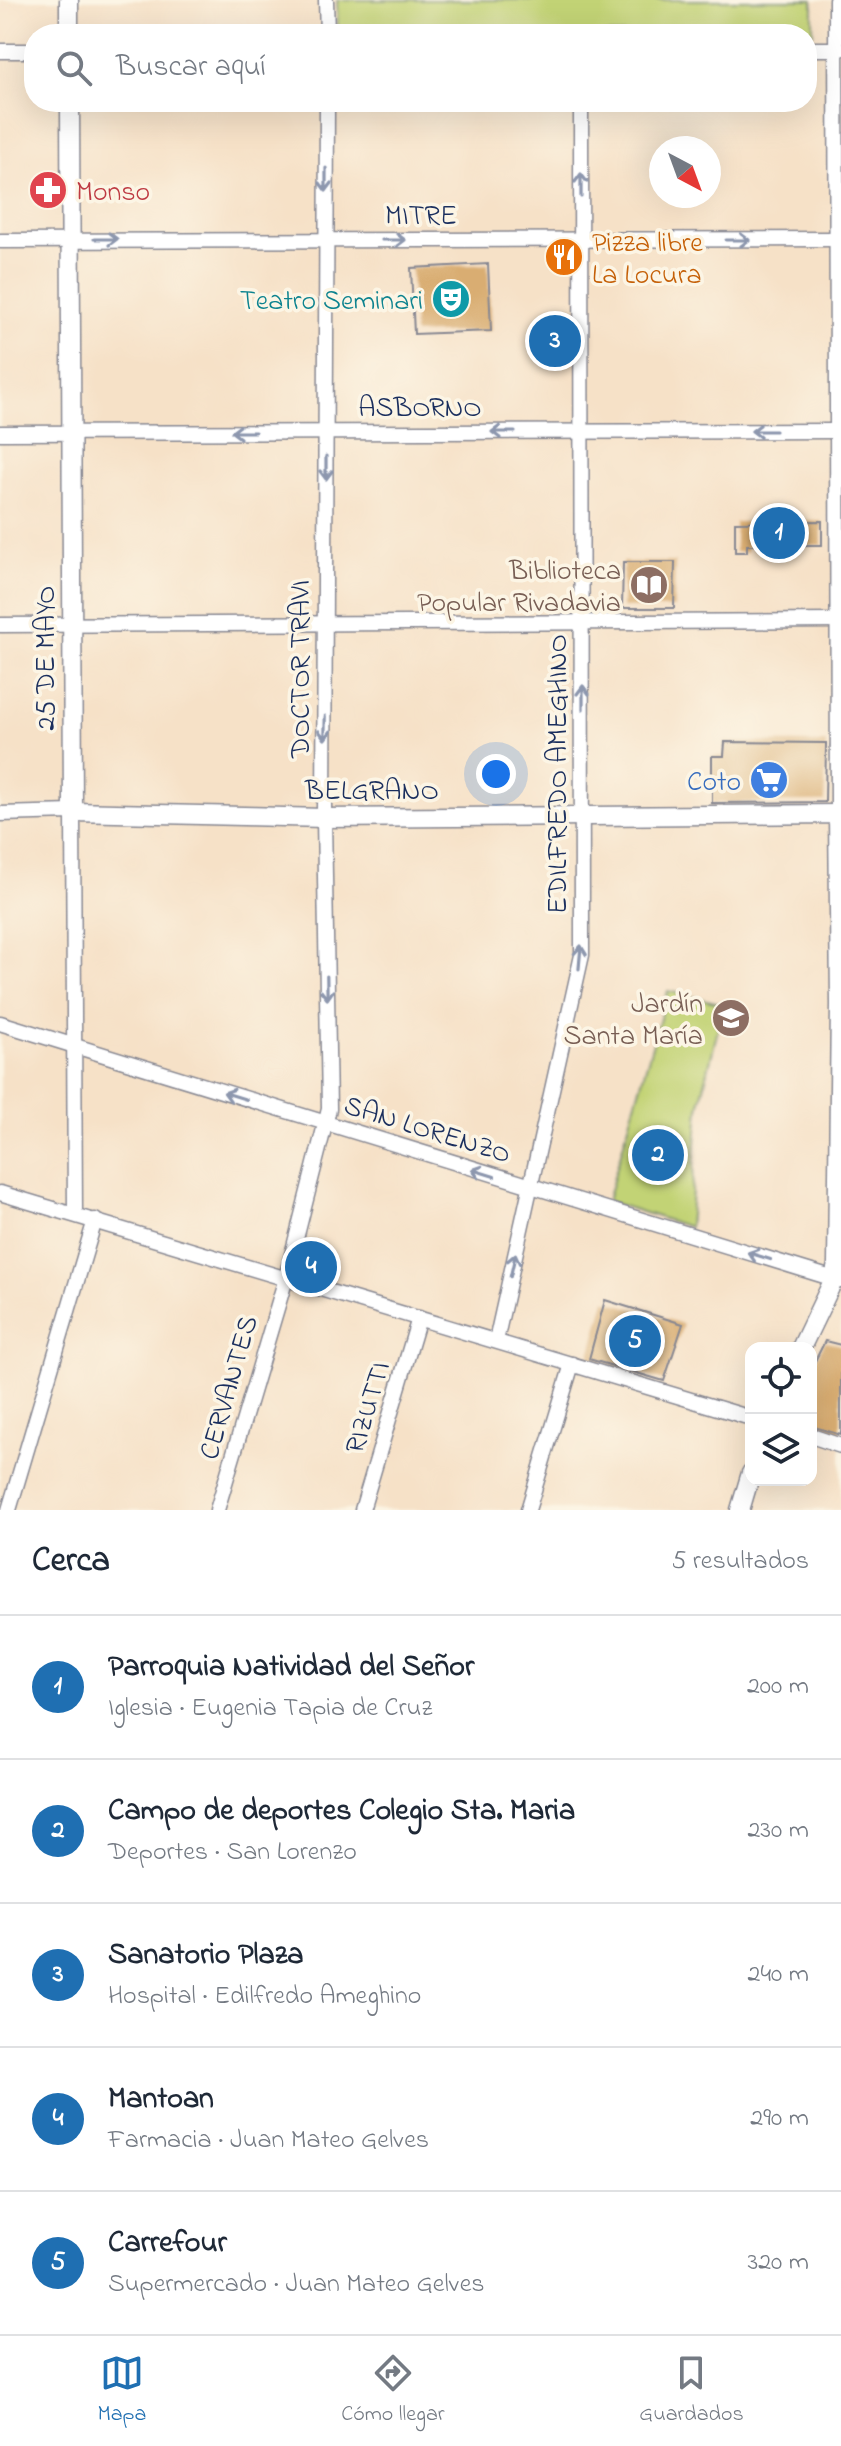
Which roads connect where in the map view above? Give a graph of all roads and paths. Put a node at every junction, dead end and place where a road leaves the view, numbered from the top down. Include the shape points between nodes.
1 (69, 0) edge
2 (326, 0) edge
3 (836, 0) edge
4 (69, 24) edge
5 (327, 24) edge
6 (817, 49) edge
7 (838, 49) edge
8 (0, 51) edge
9 (24, 51) edge
10 (70, 112) edge
11 (327, 112) edge
12 (581, 112) edge
13 (70, 239) junction
14 (326, 239) junction
15 (839, 239) edge
16 (0, 241) edge
17 (580, 241) junction
18 (580, 431) junction
19 (840, 431) edge
20 (70, 432) junction
21 (0, 433) edge
22 (326, 433) junction
23 (840, 621) edge
24 (583, 623) junction
25 (72, 624) junction
26 (326, 624) junction
27 (0, 625) edge
28 (73, 812) junction
29 (0, 814) edge
30 (840, 814) edge
31 (582, 815) junction
32 (324, 818) junction
33 (841, 1004) edge
34 (0, 1023) edge
35 (76, 1045) junction
36 (327, 1124) junction
37 (531, 1188) junction
38 (0, 1193) edge
39 (75, 1215) junction
40 (95, 1220) junction
41 (286, 1278) junction
42 (837, 1280) edge
43 (419, 1318) junction
44 (496, 1341) junction
45 (804, 1342) edge
46 (572, 1364) junction
47 (745, 1416) edge
48 (817, 1438) edge
49 (841, 1446) edge
50 (747, 1486) edge
51 (9, 1510) edge
52 (217, 1510) edge
53 (362, 1510) edge
54 (528, 1510) edge
55 (740, 1510) edge

1 - 4 main road
2 - 5 street
3 - 7 street
6 - 7 street
7 - 15 street
8 - 9 street
10 - 13 main road, 25 DE MAYO
11 -> 14 street, DOCTOR TRAVI
17 -> 12 street, EDILFREDO AMEGHINO
13 -> 14 street, MITRE
13 - 16 street, MITRE
13 - 20 main road, 25 DE MAYO
14 -> 17 street, MITRE
14 - 22 street, DOCTOR TRAVI
17 -> 15 street, MITRE
15 - 19 street
17 - 18 street, EDILFREDO AMEGHINO
19 -> 18 street, ASBORNO
18 -> 22 street, ASBORNO
18 - 24 street, EDILFREDO AMEGHINO
19 - 23 street
20 - 21 street, ASBORNO
22 -> 20 street, ASBORNO
20 - 25 main road, 25 DE MAYO
22 -> 26 street, DOCTOR TRAVI
23 - 24 street
23 - 30 street
24 - 26 street
31 -> 24 street, EDILFREDO AMEGHINO
25 - 26 street
25 - 27 street
25 - 28 main road, 25 DE MAYO
26 -> 32 street, DOCTOR TRAVI
28 - 29 street, BELGRANO
28 - 32 main road, BELGRANO
28 - 35 street, 25 DE MAYO
30 - 31 main road, BELGRANO
30 - 33 main road
31 - 32 main road, BELGRANO
37 -> 31 street, EDILFREDO AMEGHINO via 580,965
32 -> 36 street, DOCTOR TRAVI
33 - 42 main road
34 - 35 street, SAN LORENZO
36 -> 35 street, SAN LORENZO
35 - 39 street, 25 DE MAYO
37 -> 36 street, SAN LORENZO
36 - 41 street, DOCTOR TRAVI
42 -> 37 street, SAN LORENZO
44 -> 37 street, EDILFREDO AMEGHINO
38 - 39 street
39 - 40 street
40 - 41 street
40 - 51 street
41 - 43 street
41 - 52 street, CERVANTES
42 - 45 main road
43 - 44 street
43 - 53 street, RIZUTTI
44 - 46 street
46 - 47 street
46 - 54 street
48 - 49 street
50 - 55 main road

